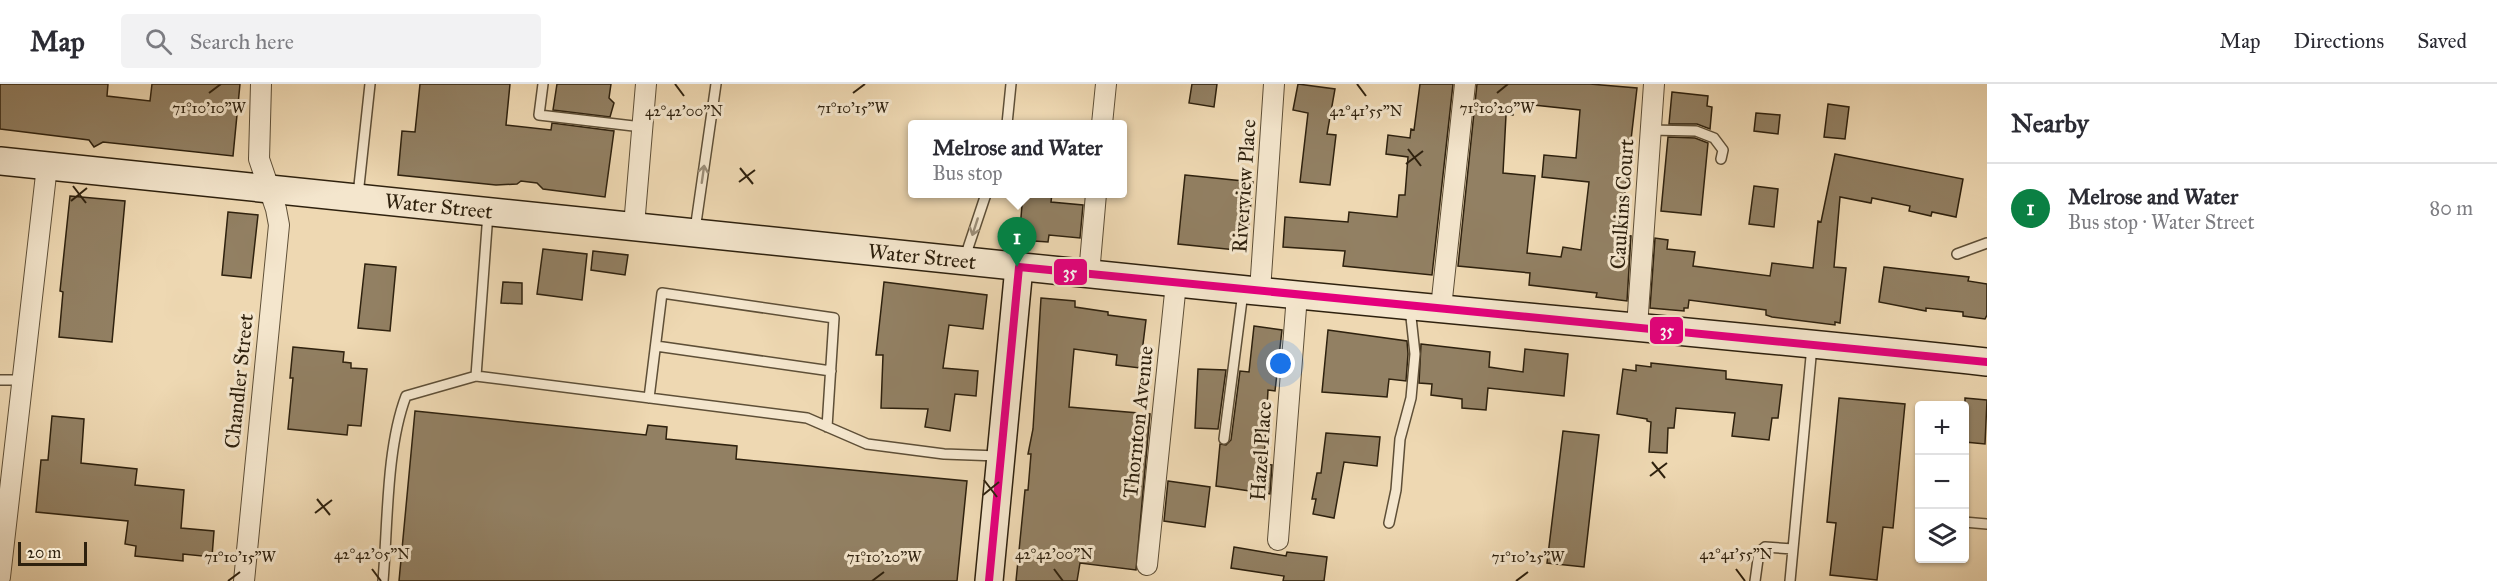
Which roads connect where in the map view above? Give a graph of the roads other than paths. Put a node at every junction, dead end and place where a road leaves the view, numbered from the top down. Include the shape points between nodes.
1 (261, 84) edge
2 (370, 84) edge
3 (543, 84) edge
4 (645, 84) edge
5 (716, 84) edge
6 (1011, 84) edge
7 (1106, 84) edge
8 (1274, 84) edge
9 (1465, 84) edge
10 (1654, 84) edge
11 (1007, 120) edge
12 (1102, 120) edge
13 (642, 127) junction
14 (1651, 130) junction
15 (1721, 159) dead end
16 (0, 161) edge
17 (47, 166) junction
18 (268, 187) junction
19 (358, 197) junction
20 (985, 198) edge
21 (1096, 198) edge
22 (488, 211) junction
23 (634, 226) junction
24 (695, 232) junction
25 (1987, 243) edge
26 (1957, 254) dead end
27 (964, 261) junction
28 (1019, 267) junction
29 (1089, 274) junction
30 (1176, 283) junction
31 (1252, 290) junction
32 (1297, 295) junction
33 (1410, 305) junction
34 (1441, 308) junction
35 (1637, 327) junction
36 (1813, 344) junction
37 (656, 346) junction
38 (1987, 362) edge
39 (831, 371) junction
40 (476, 376) junction
41 (0, 380) edge
42 (23, 380) junction
43 (649, 398) junction
44 (827, 427) junction
45 (1224, 439) dead end
46 (1001, 456) junction
47 (5, 490) edge
48 (1969, 522) edge
49 (1389, 523) dead end
50 (1987, 524) edge
51 (1278, 540) dead end
52 (1793, 549) junction
53 (1147, 565) dead end
54 (0, 577) edge
55 (244, 581) edge
56 (383, 581) edge
57 (989, 581) edge
58 (1755, 581) edge
59 (1790, 581) edge

1 - 18 street, Chandler Street via 259,159
2 - 19 lane
3 - 13 lane via 539,115
4 - 13 street
24 -> 5 lane
6 - 11 lane
7 - 12 street
8 - 31 street, Riverview Place
9 - 34 street
10 - 14 street, Caulkins Court
13 - 23 street
14 - 15 lane via 1696,130 1714,138 1723,150
14 - 35 street, Caulkins Court
16 - 17 main road, Water Street
17 - 18 main road, Water Street
17 - 42 street
18 - 19 main road, Water Street
18 - 55 street, Chandler Street via 279,225
19 - 22 main road, Water Street
20 -> 27 lane
21 - 29 street
22 - 23 main road, Water Street
22 - 40 lane
23 - 24 main road, Water Street
24 - 27 main road, Water Street
25 - 26 lane
27 - 28 main road, Water Street
28 - 29 main road, Water Street
28 - 46 main road
29 - 30 main road, Water Street
30 - 31 main road, Water Street
30 - 53 street, Thornton Avenue
31 - 32 main road, Water Street
31 - 45 lane
32 - 33 main road, Water Street
32 - 51 street, Hazel Place
33 - 34 main road, Water Street
33 - 49 lane via 1415,354 1411,398 1400,439
34 - 35 main road, Water Street
35 - 36 main road, Water Street
36 - 38 main road, Water Street
36 - 52 lane
37 - 39 lane
37 - 39 lane via 662,292 834,318
37 - 43 lane
39 - 44 lane
40 - 43 lane
40 - 56 lane via 406,396 393,440
41 - 42 lane
42 - 47 street
43 - 44 lane via 807,418
44 - 46 lane via 867,444 944,454
46 - 57 main road
47 - 54 street
48 - 50 lane
52 - 58 lane via 1765,547 1758,552
52 - 59 lane

